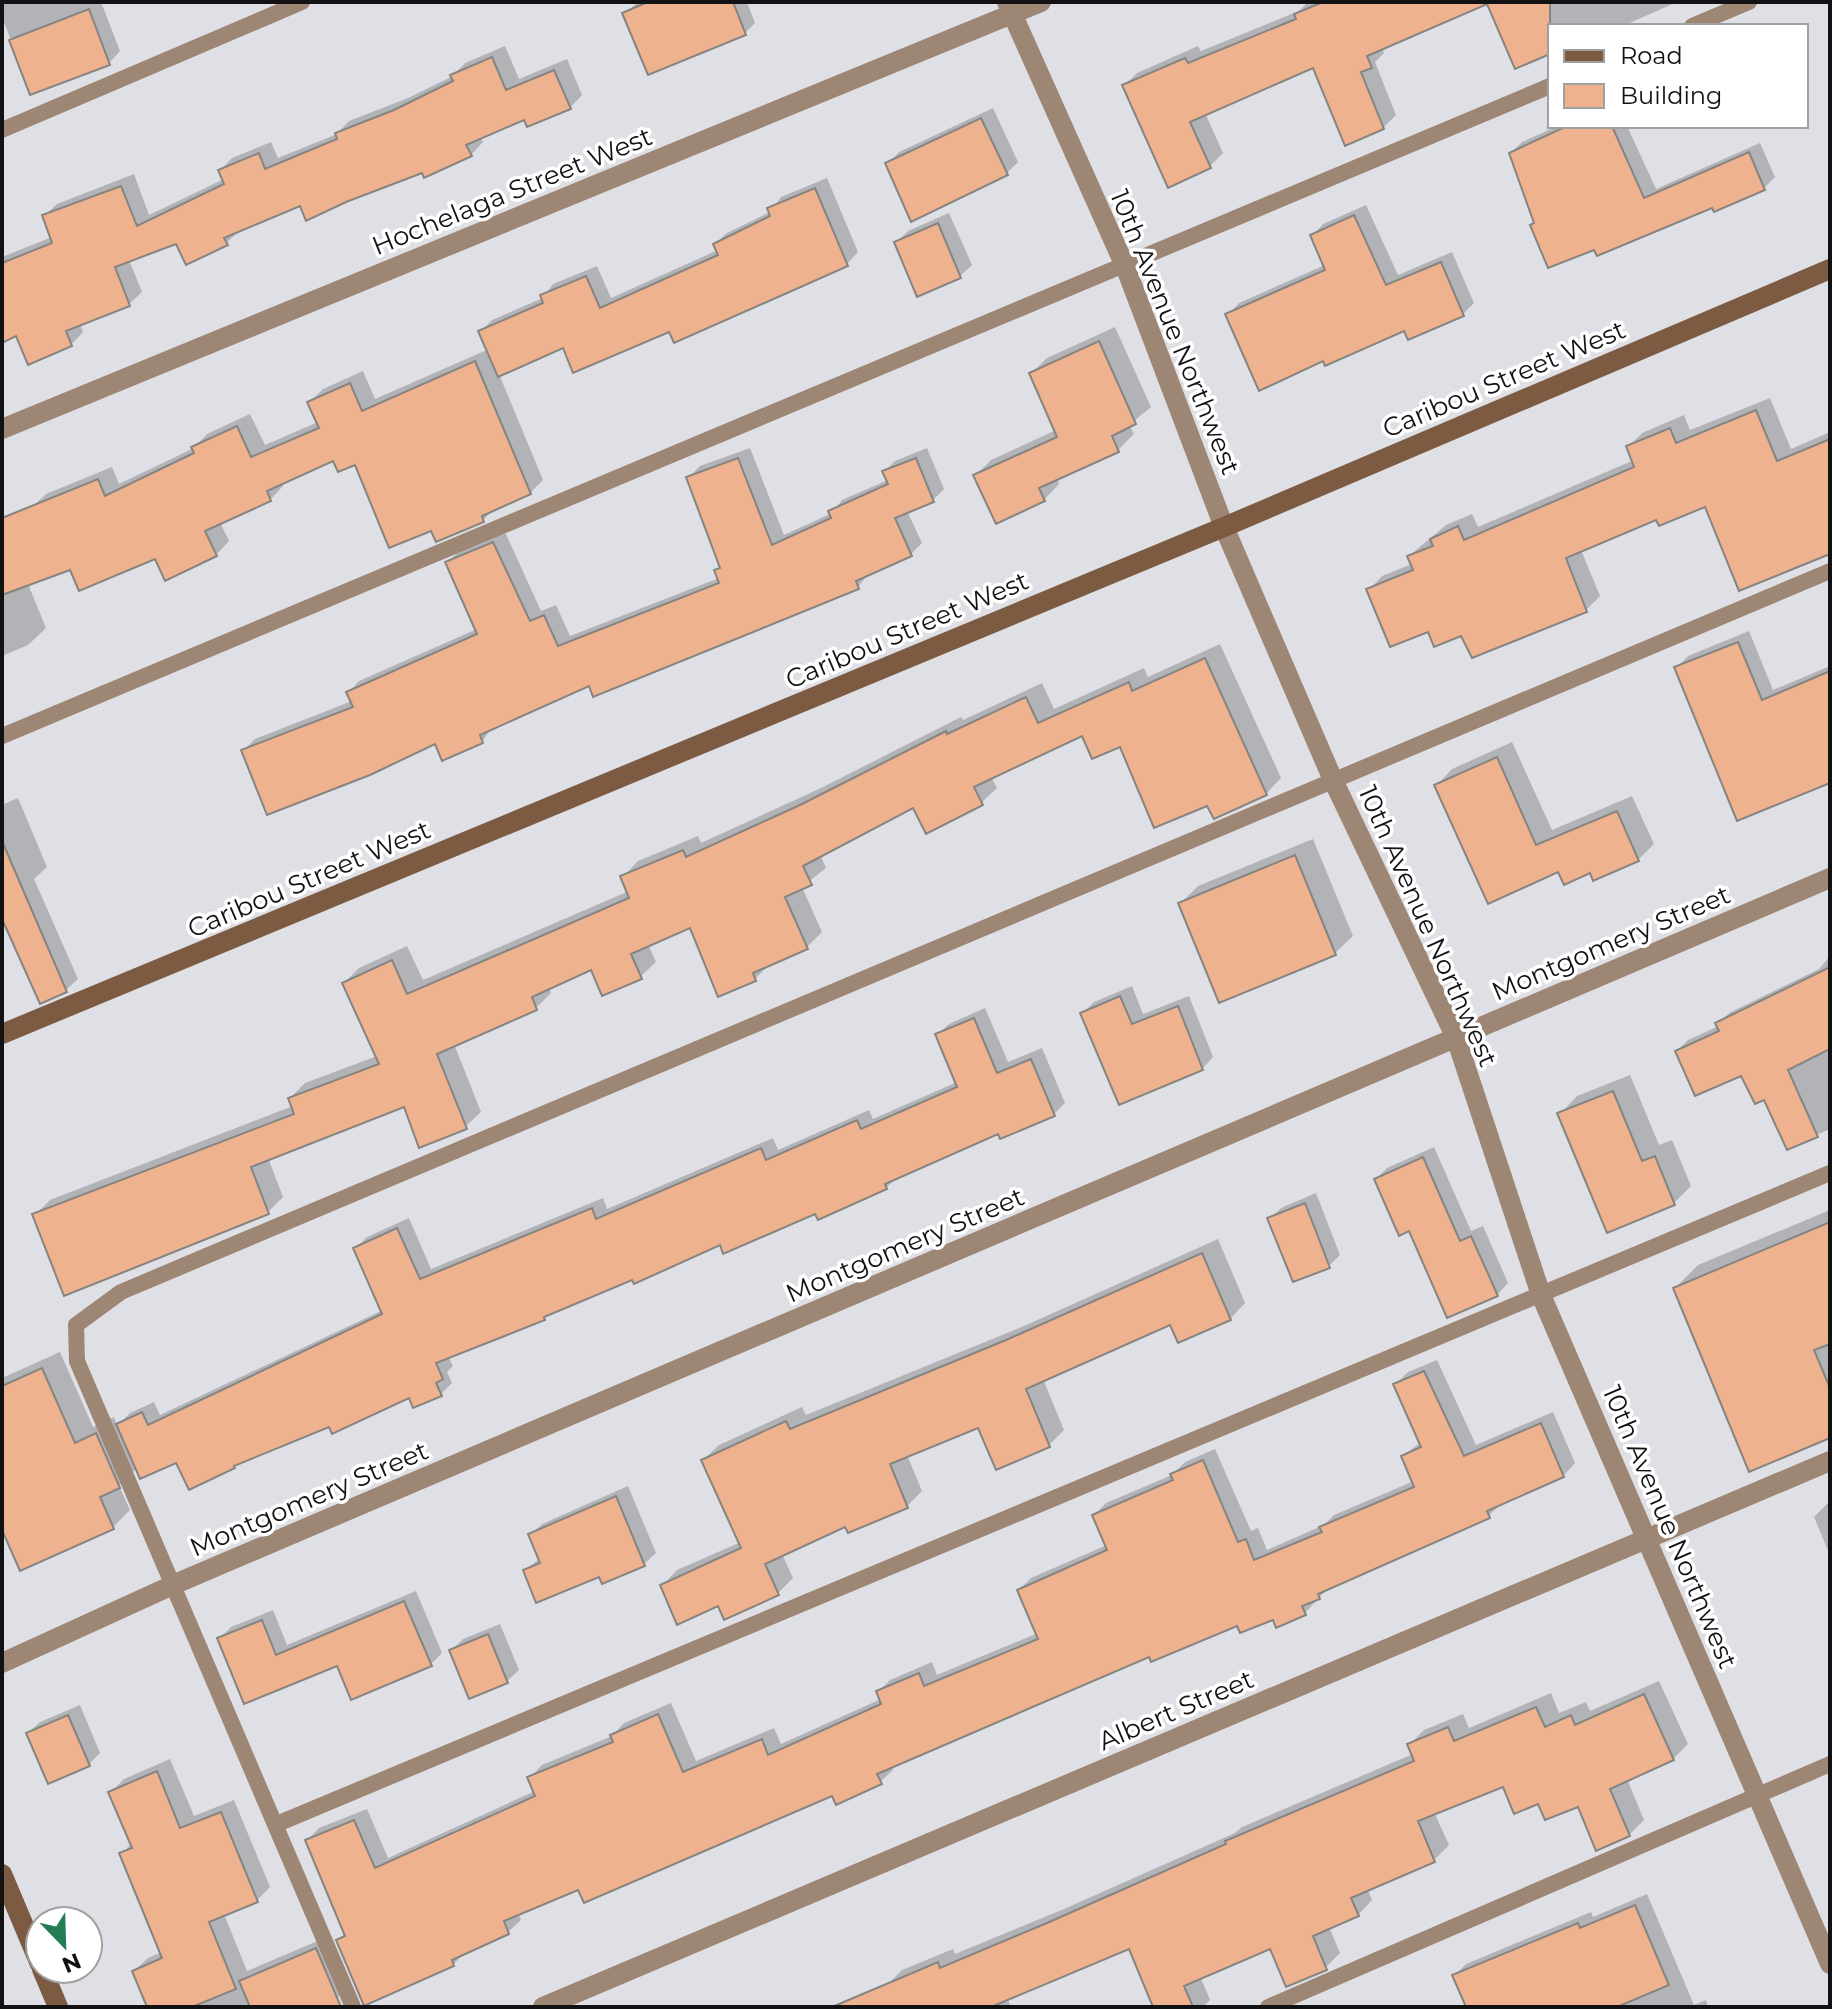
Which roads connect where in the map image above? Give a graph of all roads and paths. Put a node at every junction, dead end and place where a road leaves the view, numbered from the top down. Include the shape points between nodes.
1 (302, 2) edge
2 (1041, 2) edge
3 (1749, 2) edge
4 (1009, 8) edge
5 (1697, 24) edge
6 (1548, 87) edge
7 (2, 130) edge
8 (1125, 266) junction
9 (1830, 269) edge
10 (2, 429) edge
11 (1224, 527) junction
12 (1830, 571) edge
13 (2, 736) edge
14 (1333, 780) junction
15 (1830, 878) edge
16 (2, 1034) edge
17 (1456, 1038) junction
18 (1830, 1173) edge
19 (1541, 1295) junction
20 (1830, 1461) edge
21 (1647, 1539) junction
22 (175, 1584) junction
23 (2, 1663) edge
24 (1830, 1764) edge
25 (1757, 1795) junction
26 (277, 1824) junction
27 (2, 1874) edge
28 (24, 1926) edge
29 (1830, 1964) edge
30 (49, 1985) edge
31 (58, 2007) edge
32 (353, 2007) edge
33 (543, 2007) edge
34 (1268, 2007) edge

1 - 7 lane
2 - 4 street, Hochelaga Street West
3 - 5 lane
4 - 8 street, 10th Avenue Northwest
4 - 10 street, Hochelaga Street West
6 - 8 lane
8 - 11 street, 10th Avenue Northwest
8 - 13 lane
9 - 11 street, Caribou Street West
11 - 14 street, 10th Avenue Northwest
11 - 16 street, Caribou Street West
12 - 14 lane
14 - 17 street, 10th Avenue Northwest
14 - 22 lane via 121,1292 76,1325 77,1361
15 - 17 street, Montgomery Street
17 - 19 street, 10th Avenue Northwest
17 - 22 street, Montgomery Street
18 - 19 lane
19 - 21 street, 10th Avenue Northwest
19 - 26 lane
20 - 21 street, Albert Street
21 - 25 street, 10th Avenue Northwest
21 - 33 street, Albert Street
22 - 23 street, Montgomery Street
22 - 26 lane
24 - 25 lane
25 - 29 street, 10th Avenue Northwest
25 - 34 lane
26 - 32 lane
27 - 28 street
30 - 31 street

